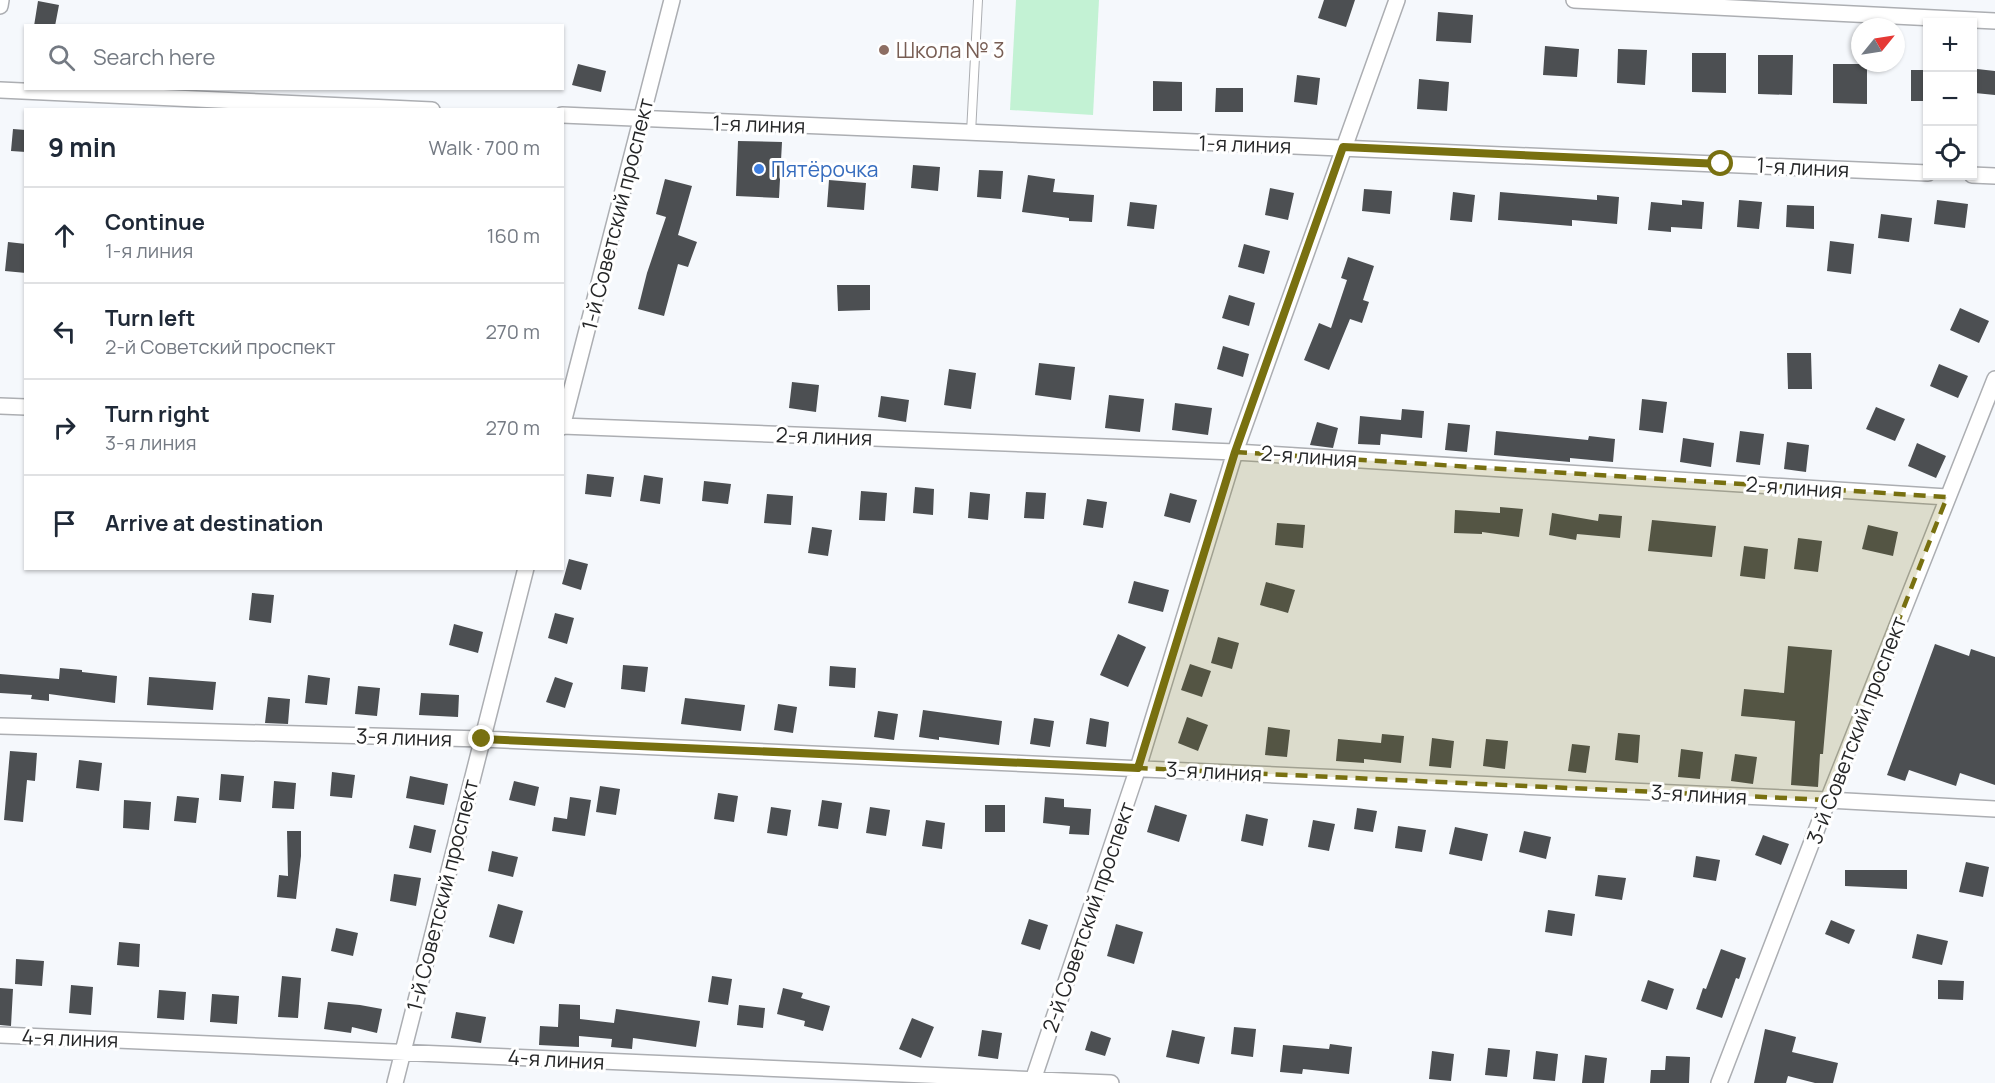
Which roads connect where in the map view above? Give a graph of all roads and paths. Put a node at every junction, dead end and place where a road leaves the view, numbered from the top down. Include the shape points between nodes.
1 (1, 0) edge
2 (672, 0) edge
3 (978, 0) edge
4 (1397, 0) edge
5 (1574, 0) edge
6 (0, 6) edge
7 (1995, 21) edge
8 (0, 90) edge
9 (389, 108) edge
10 (564, 116) edge
11 (641, 119) junction
12 (971, 133) junction
13 (1343, 147) junction
14 (1923, 173) edge
15 (1977, 176) edge
16 (1995, 177) edge
17 (1995, 379) edge
18 (0, 406) edge
19 (24, 407) edge
20 (564, 422) edge
21 (564, 426) edge
22 (1235, 452) junction
23 (1947, 496) junction
24 (525, 570) edge
25 (0, 726) edge
26 (482, 739) junction
27 (1138, 768) junction
28 (1828, 800) junction
29 (1995, 809) edge
30 (0, 1035) edge
31 (403, 1051) junction
32 (1032, 1082) edge
33 (395, 1083) edge
34 (1112, 1083) edge
35 (1719, 1083) edge

1 - 6 street
2 - 11 street, 1-й Советский проспект
3 - 12 lane
4 - 13 street, 2-й Советский проспект
5 - 7 street
8 - 9 street
10 - 11 street, 1-я линия
11 - 12 street, 1-я линия
11 - 20 street, 1-й Советский проспект
12 - 13 street, 1-я линия
13 - 14 street, 1-я линия
13 - 22 street, 2-й Советский проспект
15 - 16 street
17 - 23 street, 3-й Советский проспект
18 - 19 street
21 - 22 street, 2-я линия
22 - 23 street, 2-я линия
22 - 27 street, 2-й Советский проспект
23 - 28 street, 3-й Советский проспект
24 - 26 street, 1-й Советский проспект
25 - 26 street, 3-я линия
26 - 27 street, 3-я линия
26 - 31 street, 1-й Советский проспект
27 - 28 street, 3-я линия
27 - 32 street, 2-й Советский проспект
28 - 29 street, 3-я линия
28 - 35 street, 3-й Советский проспект
30 - 31 street, 4-я линия
31 - 32 street, 4-я линия
31 - 33 street, 1-й Советский проспект
32 - 34 street, 4-я линия

